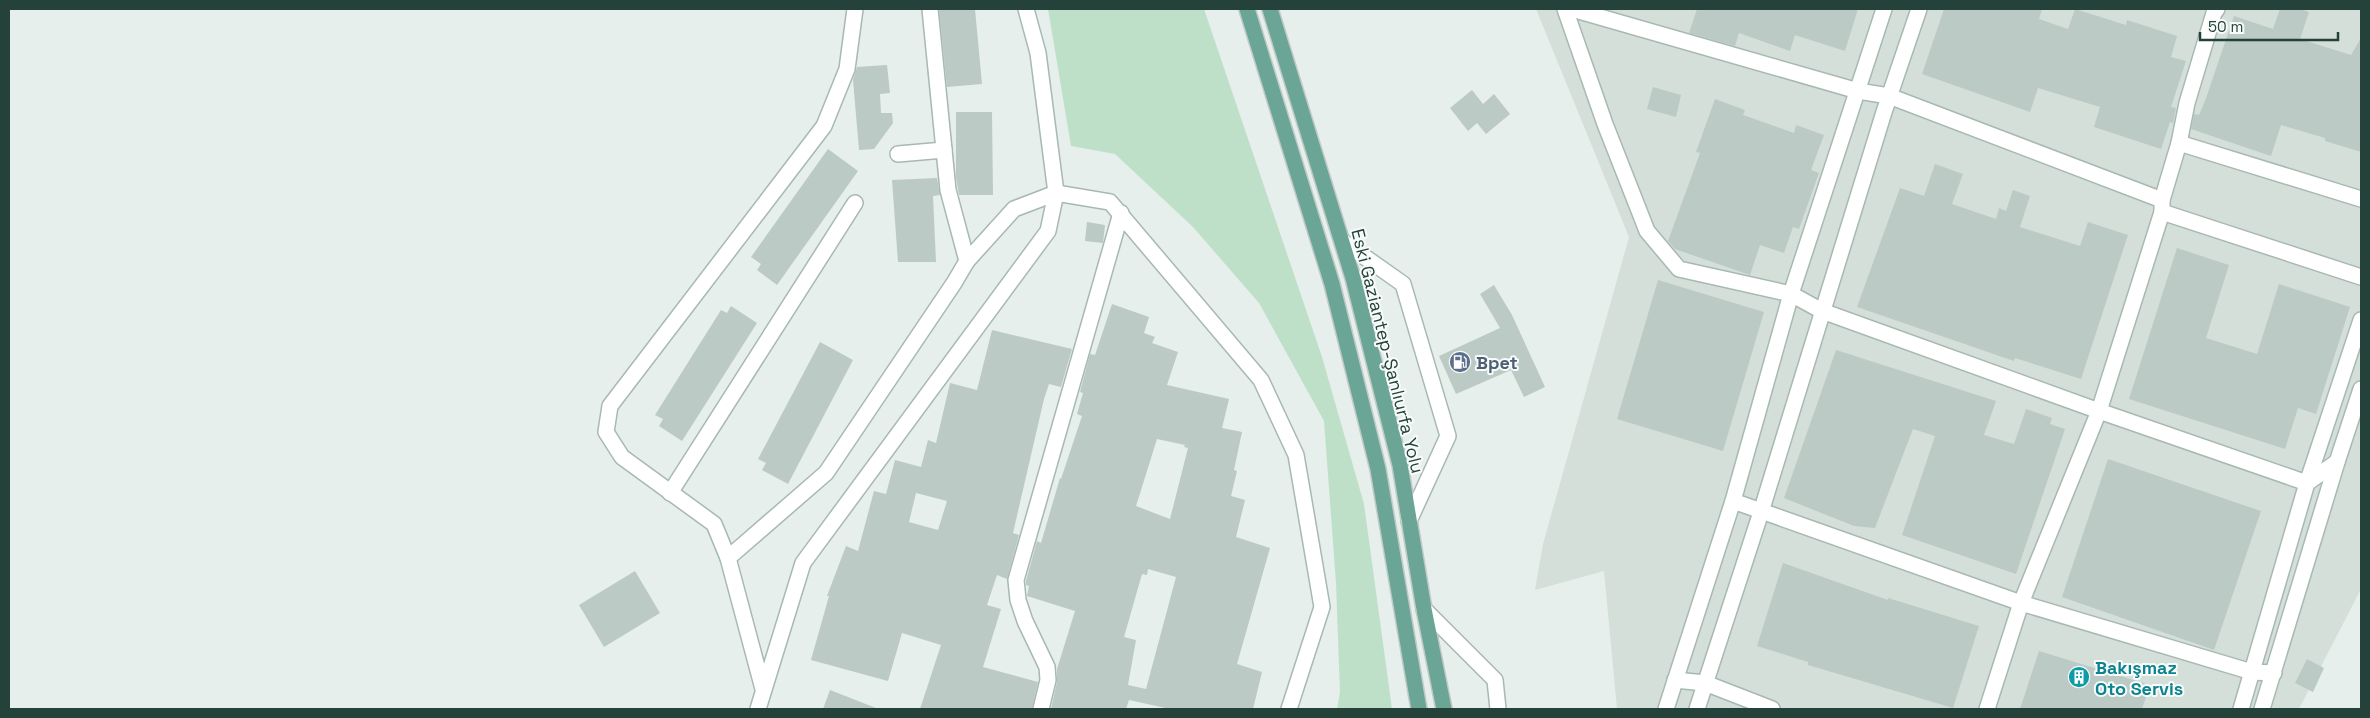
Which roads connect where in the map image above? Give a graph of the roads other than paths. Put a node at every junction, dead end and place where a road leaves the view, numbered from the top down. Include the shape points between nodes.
1 (855, 9) edge
2 (930, 9) edge
3 (1026, 9) edge
4 (1247, 9) edge
5 (1270, 9) edge
6 (1565, 9) edge
7 (1572, 9) edge
8 (1884, 9) edge
9 (1919, 9) edge
10 (2211, 10) edge
11 (1858, 91) junction
12 (1890, 96) junction
13 (2179, 143) junction
14 (944, 150) junction
15 (898, 154) dead end
16 (1056, 193) junction
17 (2361, 199) edge
18 (855, 203) dead end
19 (2162, 206) junction
20 (1121, 214) junction
21 (1342, 241) junction
22 (967, 261) junction
23 (2361, 277) edge
24 (1791, 294) junction
25 (1822, 311) junction
26 (2361, 320) edge
27 (2361, 389) edge
28 (2099, 411) junction
29 (2337, 462) junction
30 (2307, 483) junction
31 (670, 493) junction
32 (1733, 502) junction
33 (1761, 512) junction
34 (1409, 521) junction
35 (728, 558) junction
36 (2021, 603) junction
37 (1424, 609) junction
38 (2252, 672) junction
39 (2274, 673) junction
40 (1675, 680) junction
41 (1705, 683) junction
42 (763, 688) junction
43 (758, 709) edge
44 (1041, 709) edge
45 (1289, 709) edge
46 (1419, 709) edge
47 (1444, 709) edge
48 (1498, 709) edge
49 (1666, 709) edge
50 (1697, 709) edge
51 (1772, 709) edge
52 (1987, 709) edge
53 (2241, 709) edge
54 (2262, 709) edge

1 - 31 street via 847,69 824,126 610,406 606,432 622,457
2 - 14 street
3 - 16 street via 1038,53
4 - 46 main road via 1332,284 1376,460
5 - 21 main road, Eski Gaziantep-Şanlıurfa Yolu
6 - 24 street via 1647,231 1679,269
7 - 11 street
8 - 11 street
9 - 12 street
10 - 13 street
11 - 12 street
11 - 24 street
12 - 19 street
12 - 25 street
13 - 17 street
13 - 19 street
14 - 15 street
14 - 22 street via 948,190
16 - 20 street via 1110,202
16 - 22 street via 1014,209
16 - 42 street via 1048,231 803,563
18 - 31 street
19 - 23 street
19 - 28 street
20 - 44 street via 1016,580 1025,621 1047,666 1048,680
20 - 45 street via 1261,380 1296,455 1322,607
21 - 34 main road, Eski Gaziantep-Şanlıurfa Yolu via 1400,465
21 - 34 street via 1403,284 1448,436
22 - 35 street via 826,473
24 - 25 street
24 - 32 street
25 - 28 street
25 - 33 street
26 - 30 street
27 - 29 street
28 - 30 street
28 - 36 street
29 - 30 street
29 - 39 street
30 - 38 street
31 - 35 street via 714,524
32 - 33 street
32 - 40 street
33 - 36 street
33 - 41 street
34 - 37 main road, Eski Gaziantep-Şanlıurfa Yolu
35 - 42 street
36 - 38 street
36 - 52 street
37 - 47 main road, Eski Gaziantep-Şanlıurfa Yolu
37 - 48 street via 1495,680
38 - 39 street
38 - 53 street
39 - 54 street
40 - 41 street
40 - 49 street
41 - 50 street
41 - 51 street
42 - 43 street

